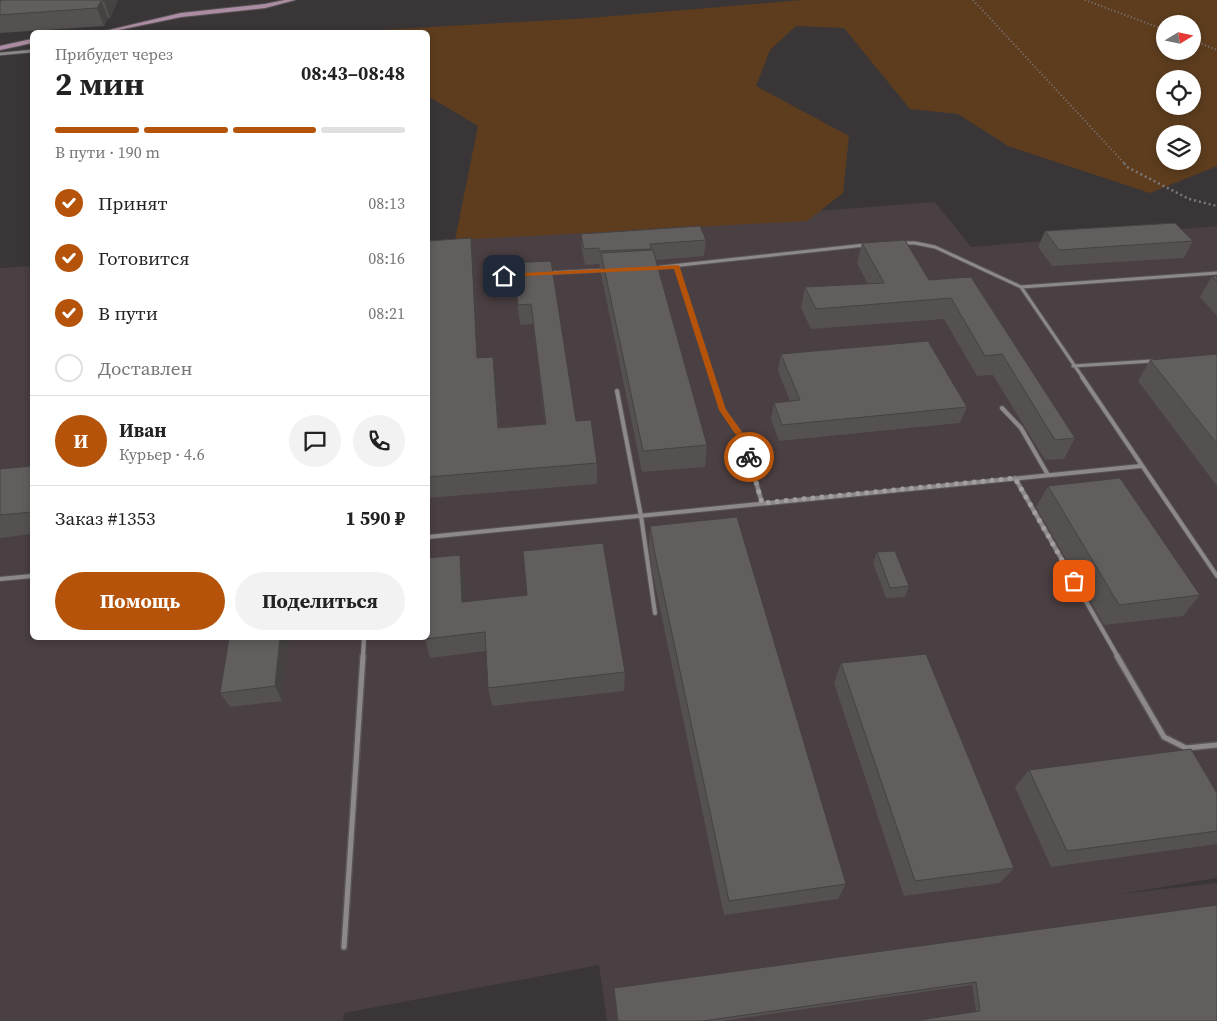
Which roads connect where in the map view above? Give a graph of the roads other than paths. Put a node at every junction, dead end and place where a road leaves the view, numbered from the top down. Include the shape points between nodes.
1 (292, 0) edge
2 (113, 30) edge
3 (30, 40) edge
4 (30, 40) edge
5 (0, 41) edge
6 (0, 48) edge
7 (30, 52) edge
8 (0, 54) edge
9 (896, 243) edge
10 (868, 244) edge
11 (677, 267) junction
12 (648, 268) edge
13 (610, 270) edge
14 (1217, 273) edge
15 (523, 274) edge
16 (542, 274) edge
17 (504, 276) dead end
18 (1021, 287) junction
19 (1159, 360) edge
20 (1073, 366) junction
21 (617, 390) dead end
22 (1002, 408) dead end
23 (1141, 466) junction
24 (1048, 475) junction
25 (1015, 478) junction
26 (762, 503) junction
27 (641, 516) junction
28 (430, 537) edge
29 (30, 576) edge
30 (1217, 576) edge
31 (0, 579) edge
32 (655, 613) dead end
33 (364, 640) edge
34 (1217, 745) edge
35 (344, 947) dead end

1 - 2 main road via 181,15
3 - 5 main road
4 - 6 main road
7 - 8 lane
9 - 18 lane via 935,247
10 - 11 lane
11 - 12 lane
11 - 26 lane via 723,410 744,440
13 - 16 lane
14 - 18 lane
15 - 17 lane
18 - 20 lane
19 - 20 lane
20 - 23 lane
21 - 27 lane
22 - 24 lane via 1021,428
23 - 24 lane
23 - 30 lane
24 - 25 lane
25 - 26 lane
25 - 34 lane via 1164,737 1186,748
26 - 27 lane
27 - 28 lane
27 - 32 lane
29 - 31 lane
33 - 35 lane

